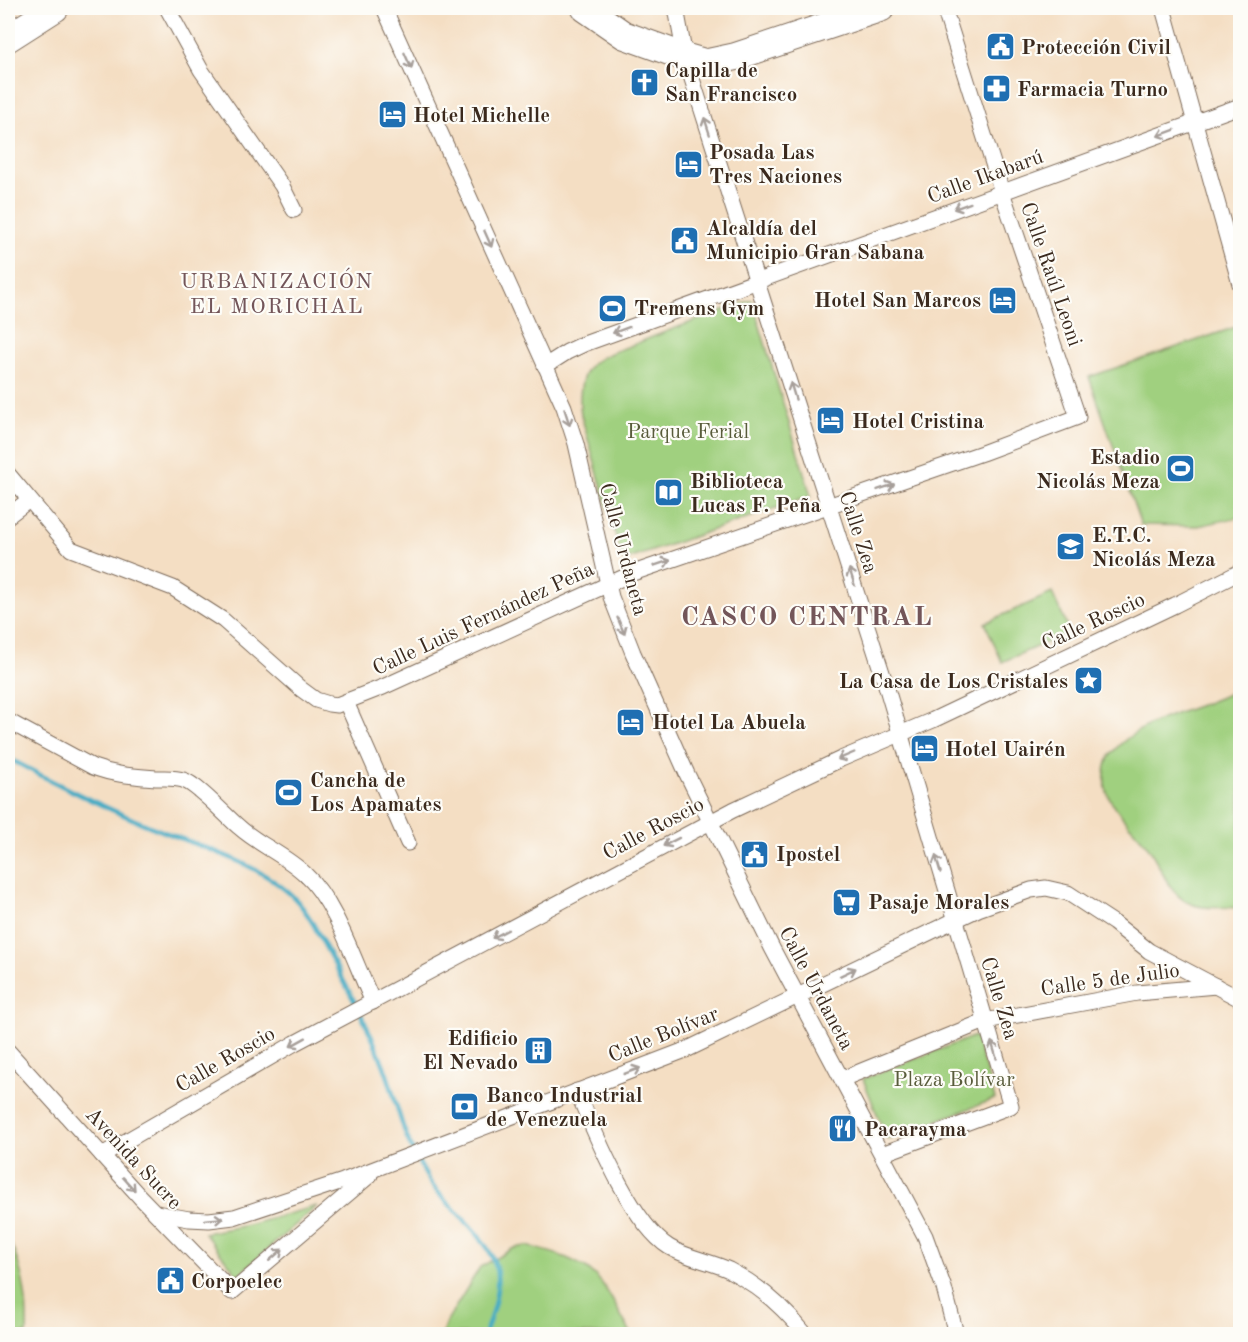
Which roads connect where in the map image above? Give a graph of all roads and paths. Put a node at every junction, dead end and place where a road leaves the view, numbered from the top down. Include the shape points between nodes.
1 (56, 8) edge
2 (167, 8) edge
3 (384, 8) edge
4 (585, 8) edge
5 (676, 8) edge
6 (881, 8) edge
7 (944, 8) edge
8 (1163, 8) edge
9 (8, 38) edge
10 (685, 57) junction
11 (1240, 106) edge
12 (1196, 123) junction
13 (1002, 192) junction
14 (294, 210) dead end
15 (758, 281) junction
16 (1240, 284) edge
17 (545, 366) junction
18 (1078, 417) joint
19 (8, 474) edge
20 (29, 500) junction
21 (829, 507) junction
22 (8, 516) edge
23 (1240, 572) edge
24 (607, 584) junction
25 (346, 702) junction
26 (8, 721) edge
27 (900, 734) junction
28 (711, 822) junction
29 (408, 843) dead end
30 (955, 920) junction
31 (1216, 986) junction
32 (798, 997) junction
33 (1240, 999) edge
34 (368, 1004) junction
35 (985, 1021) junction
36 (8, 1051) edge
37 (842, 1079) junction
38 (577, 1091) junction
39 (882, 1154) junction
40 (102, 1155) junction
41 (379, 1167) junction
42 (156, 1214) junction
43 (232, 1293) joint
44 (951, 1334) edge
45 (805, 1335) edge

1 - 9 highway
2 - 14 street via 201,70 282,186
3 -> 17 street, Calle Urdaneta
4 - 10 highway via 624,35
5 - 10 street, Calle Zea
6 - 10 highway via 724,59 706,63
7 - 13 street, Calle Raúl Leoni
8 - 12 street
15 -> 10 street, Calle Zea
11 - 12 street, Calle Ikabarú
12 -> 13 street, Calle Ikabarú
12 - 16 street
13 -> 15 street, Calle Ikabarú
13 - 18 street, Calle Raúl Leoni
15 -> 17 street, Calle Ikabarú via 584,344
21 -> 15 street, Calle Zea
17 -> 24 street, Calle Urdaneta via 576,444
21 -> 18 street, Calle Luis Fernández Peña
19 - 20 street
20 - 22 street
20 - 25 street via 71,549 173,588 223,620 316,700 329,704
24 -> 21 street, Calle Luis Fernández Peña
27 -> 21 street, Calle Zea
23 - 27 street, Calle Roscio
24 - 25 street, Calle Luis Fernández Peña
24 -> 28 street, Calle Urdaneta via 633,653
25 - 29 street
26 - 34 street via 107,772 180,779 192,785 240,828 306,874 332,912
27 -> 28 street, Calle Roscio
30 -> 27 street, Calle Zea
28 - 32 street, Calle Urdaneta
28 -> 34 street, Calle Roscio
30 - 31 street, Calle Bolívar via 1013,895 1055,889 1088,904 1149,951
32 -> 30 street, Calle Bolívar
30 - 35 street, Calle Zea
31 - 33 street, Calle Bolívar
31 - 35 street, Calle 5 de Julio via 1137,993
32 - 37 street, Calle Urdaneta
38 -> 32 street, Calle Bolívar via 688,1049
34 -> 40 street, Calle Roscio
35 - 37 street, Calle 5 de Julio
39 -> 35 street, Calle Zea via 1011,1106
36 - 40 street, Avenida Sucre
37 - 39 street, Calle Urdaneta
38 - 41 street, Calle Bolívar
38 - 45 street via 621,1184 660,1240 679,1252 729,1270 754,1286 787,1312
39 - 44 street, Calle Urdaneta via 934,1259
40 -> 42 street, Avenida Sucre
42 -> 41 street, Calle Bolívar via 209,1220 234,1217
43 -> 41 street, Calle Bolívar
42 - 43 street, Avenida Sucre

